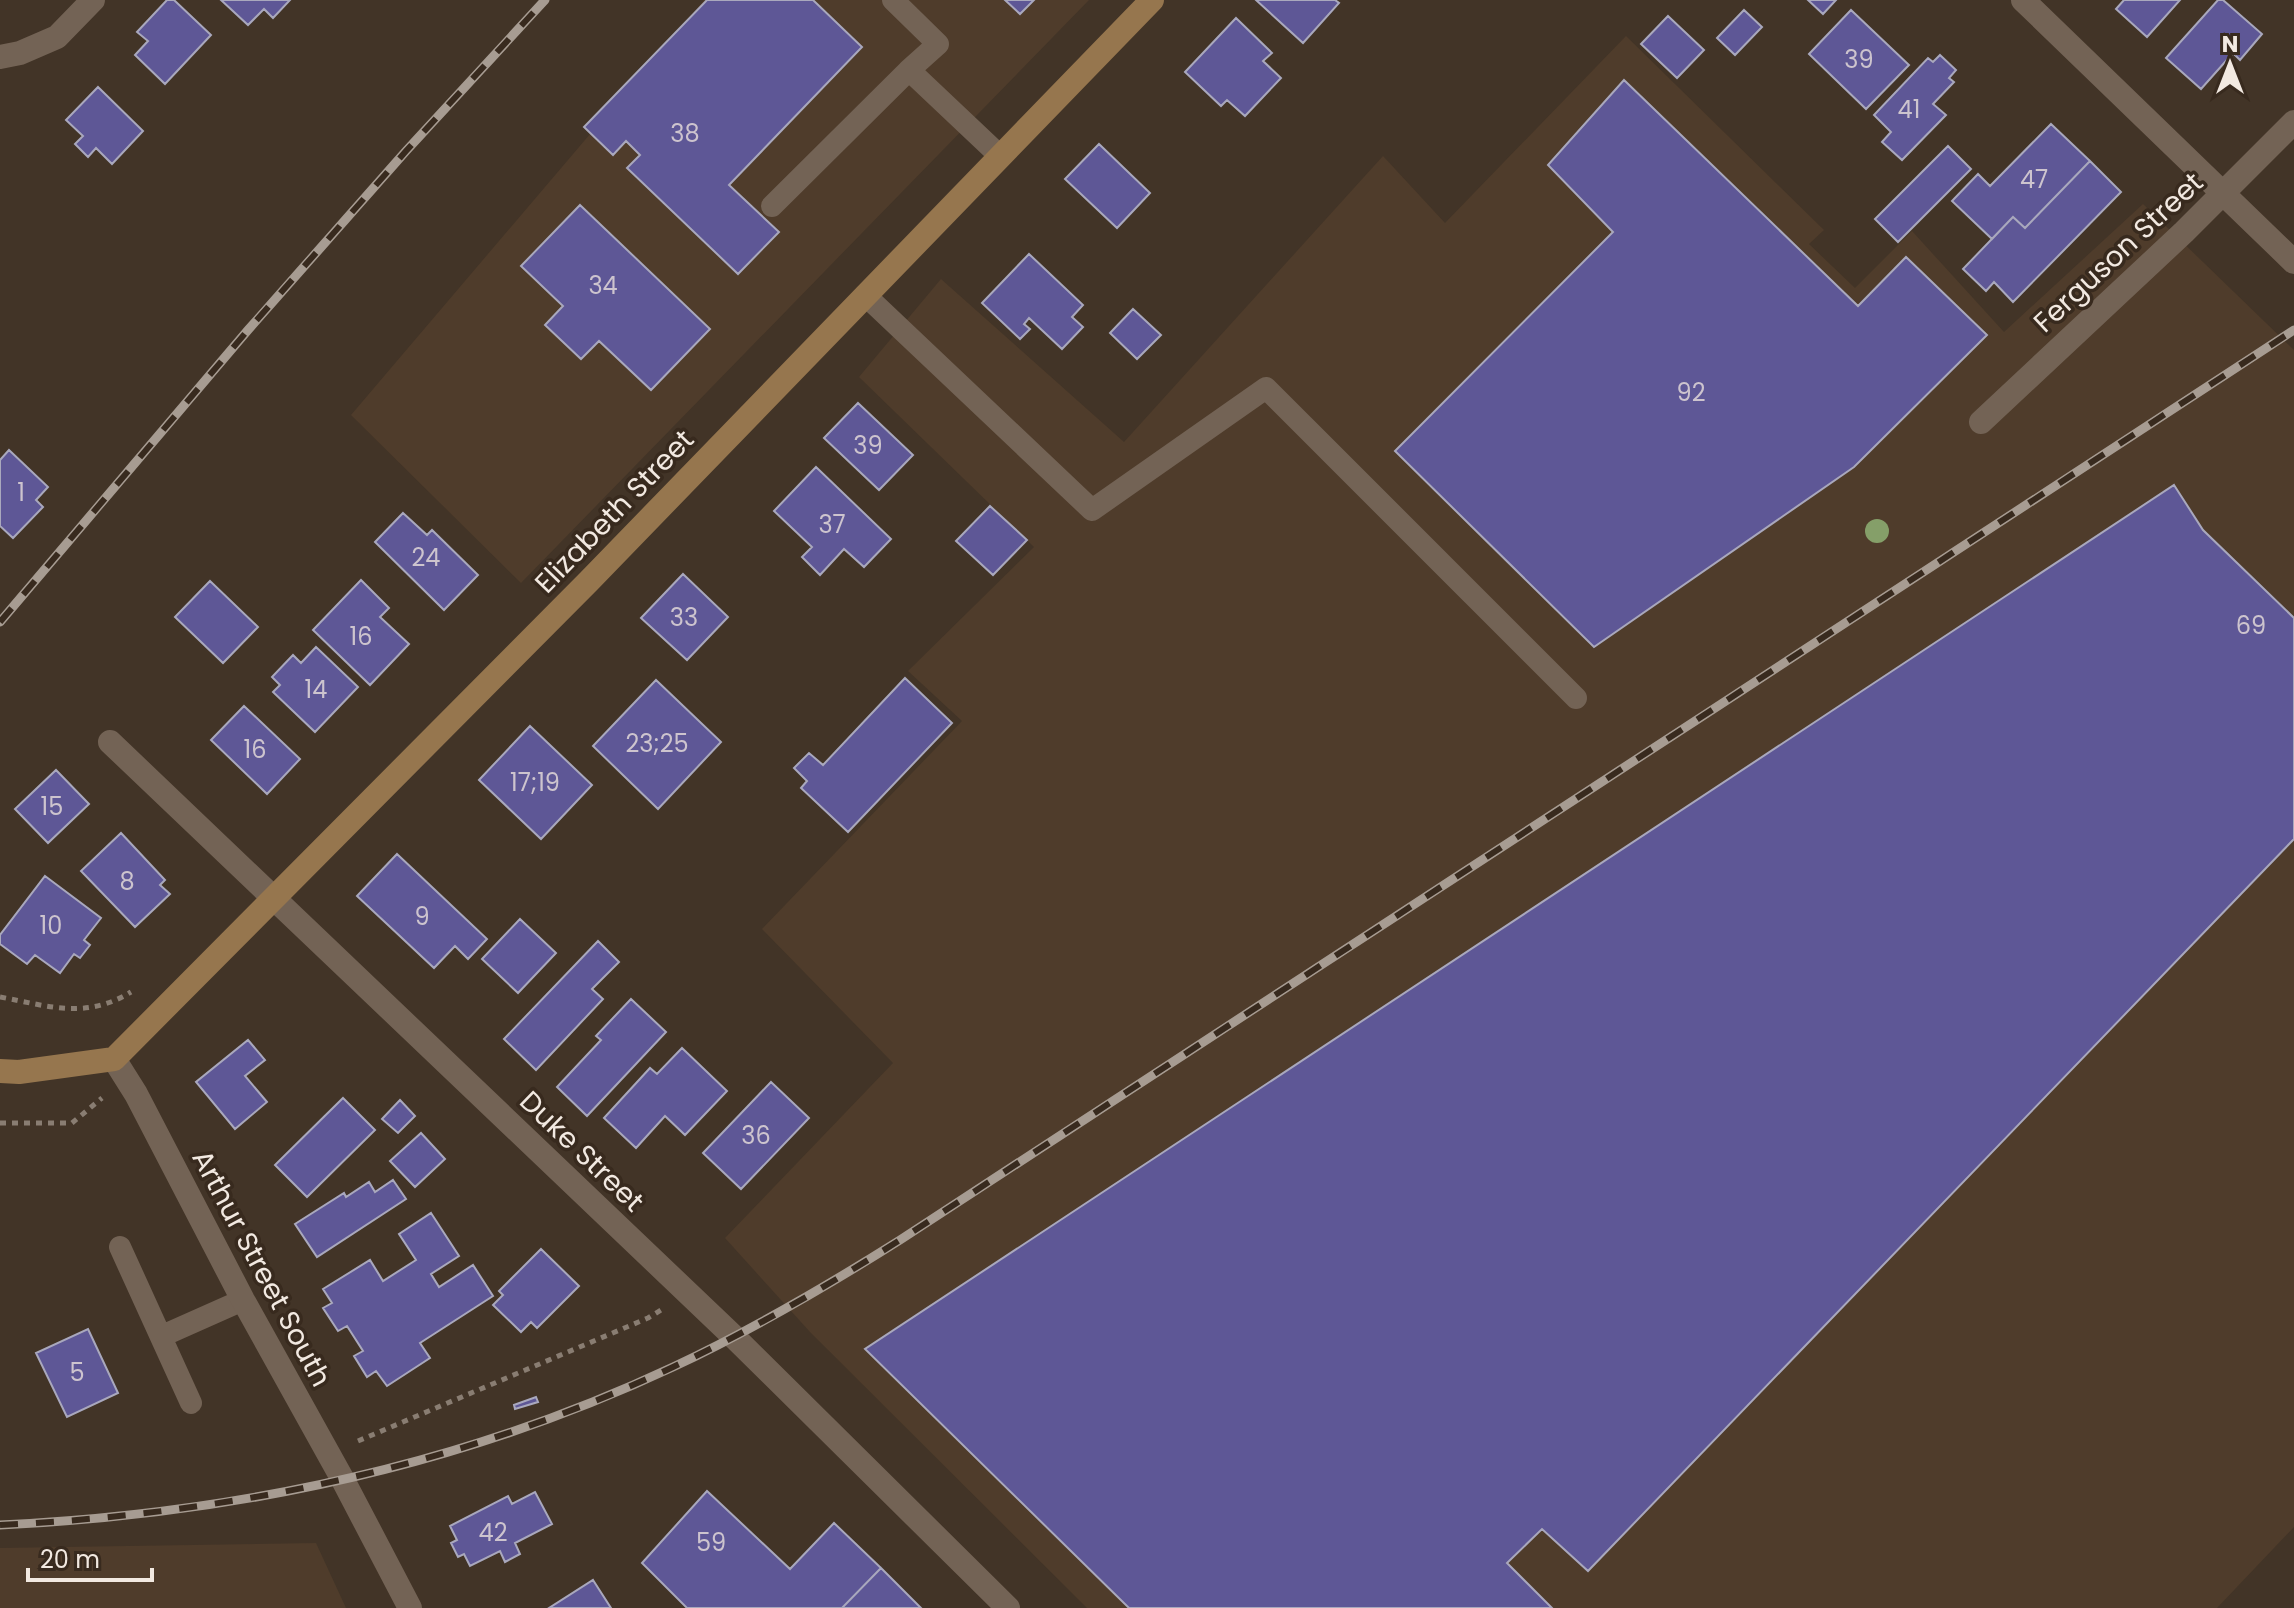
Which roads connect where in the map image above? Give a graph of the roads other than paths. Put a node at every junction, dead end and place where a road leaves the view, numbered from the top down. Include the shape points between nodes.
1 (93, 0) edge
2 (893, 0) edge
3 (1152, 0) edge
4 (2023, 0) edge
5 (0, 57) edge
6 (909, 70) junction
7 (2294, 122) edge
8 (1000, 156) junction
9 (2222, 195) junction
10 (772, 206) dead end
11 (2294, 262) edge
12 (865, 295) junction
13 (1981, 422) dead end
14 (1576, 698) dead end
15 (110, 742) dead end
16 (273, 897) junction
17 (114, 1059) junction
18 (0, 1071) edge
19 (120, 1247) dead end
20 (243, 1300) junction
21 (162, 1336) junction
22 (191, 1403) dead end
23 (410, 1608) edge
24 (1008, 1608) edge

1 - 5 street via 57,37
2 - 6 lane via 938,44
3 - 8 main road, Elizabeth Street
4 - 9 street
6 - 8 lane
6 - 10 lane
7 - 9 street, Ferguson Street
8 - 12 main road, Elizabeth Street
9 - 11 street
9 - 13 street, Ferguson Street
12 - 14 lane via 1092,510 1266,388
12 - 16 main road, Elizabeth Street
15 - 16 street, Duke Street
16 - 17 main road, Elizabeth Street
16 - 24 street, Duke Street
17 - 18 main road
17 - 20 street, Arthur Street South
19 - 21 lane
20 - 21 lane
20 - 23 street, Arthur Street South
21 - 22 lane

